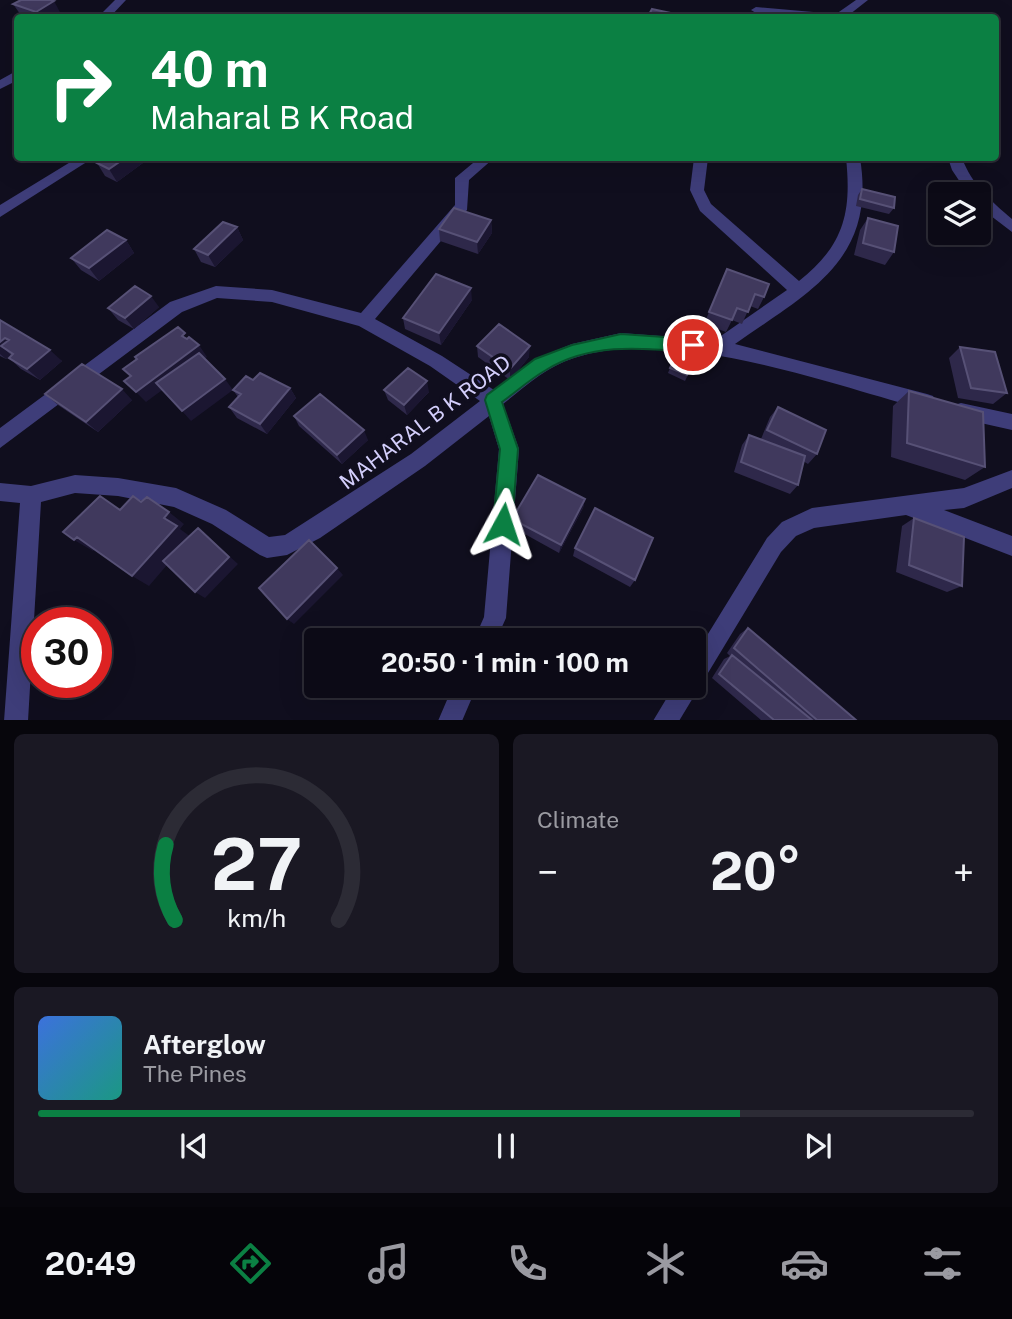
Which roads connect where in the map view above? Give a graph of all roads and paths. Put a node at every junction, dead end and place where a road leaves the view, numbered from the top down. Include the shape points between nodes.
1 (121, 0) edge
2 (863, 0) edge
3 (755, 9) edge
4 (106, 14) edge
5 (806, 14) edge
6 (842, 14) edge
7 (81, 161) edge
8 (483, 161) edge
9 (701, 161) edge
10 (854, 161) edge
11 (956, 161) edge
12 (967, 182) edge
13 (991, 208) edge
14 (0, 212) edge
15 (1012, 227) edge
16 (797, 289) junction
17 (364, 321) junction
18 (718, 347) junction
19 (493, 400) junction
20 (1012, 422) edge
21 (0, 439) edge
22 (1012, 479) edge
23 (0, 492) edge
24 (31, 495) junction
25 (906, 506) junction
26 (1012, 546) edge
27 (490, 628) edge
28 (706, 658) edge
29 (460, 698) edge
30 (680, 698) edge
31 (16, 720) edge
32 (450, 720) edge
33 (665, 720) edge

1 - 4 street
2 - 6 street
3 - 5 street
7 - 14 street
8 - 17 street via 462,178 462,206
9 - 16 street via 697,190 705,207
10 - 16 street via 856,173 846,239 830,264
11 - 12 street
13 - 15 street
16 - 18 street
17 - 19 street
17 - 21 street via 272,296 216,292 176,307
18 - 19 street, MAHARAL B K ROAD via 621,340 572,351 541,364
18 - 20 street, MAHARAL B K ROAD
19 - 24 street, MAHARAL B K ROAD via 418,460 287,545 267,548 219,517 176,498 75,484
19 - 27 street via 509,449
22 - 25 street via 964,498
23 - 24 street, MAHARAL B K ROAD
24 - 31 street
25 - 26 street
25 - 28 street via 812,518 789,529
29 - 32 street
30 - 33 street

